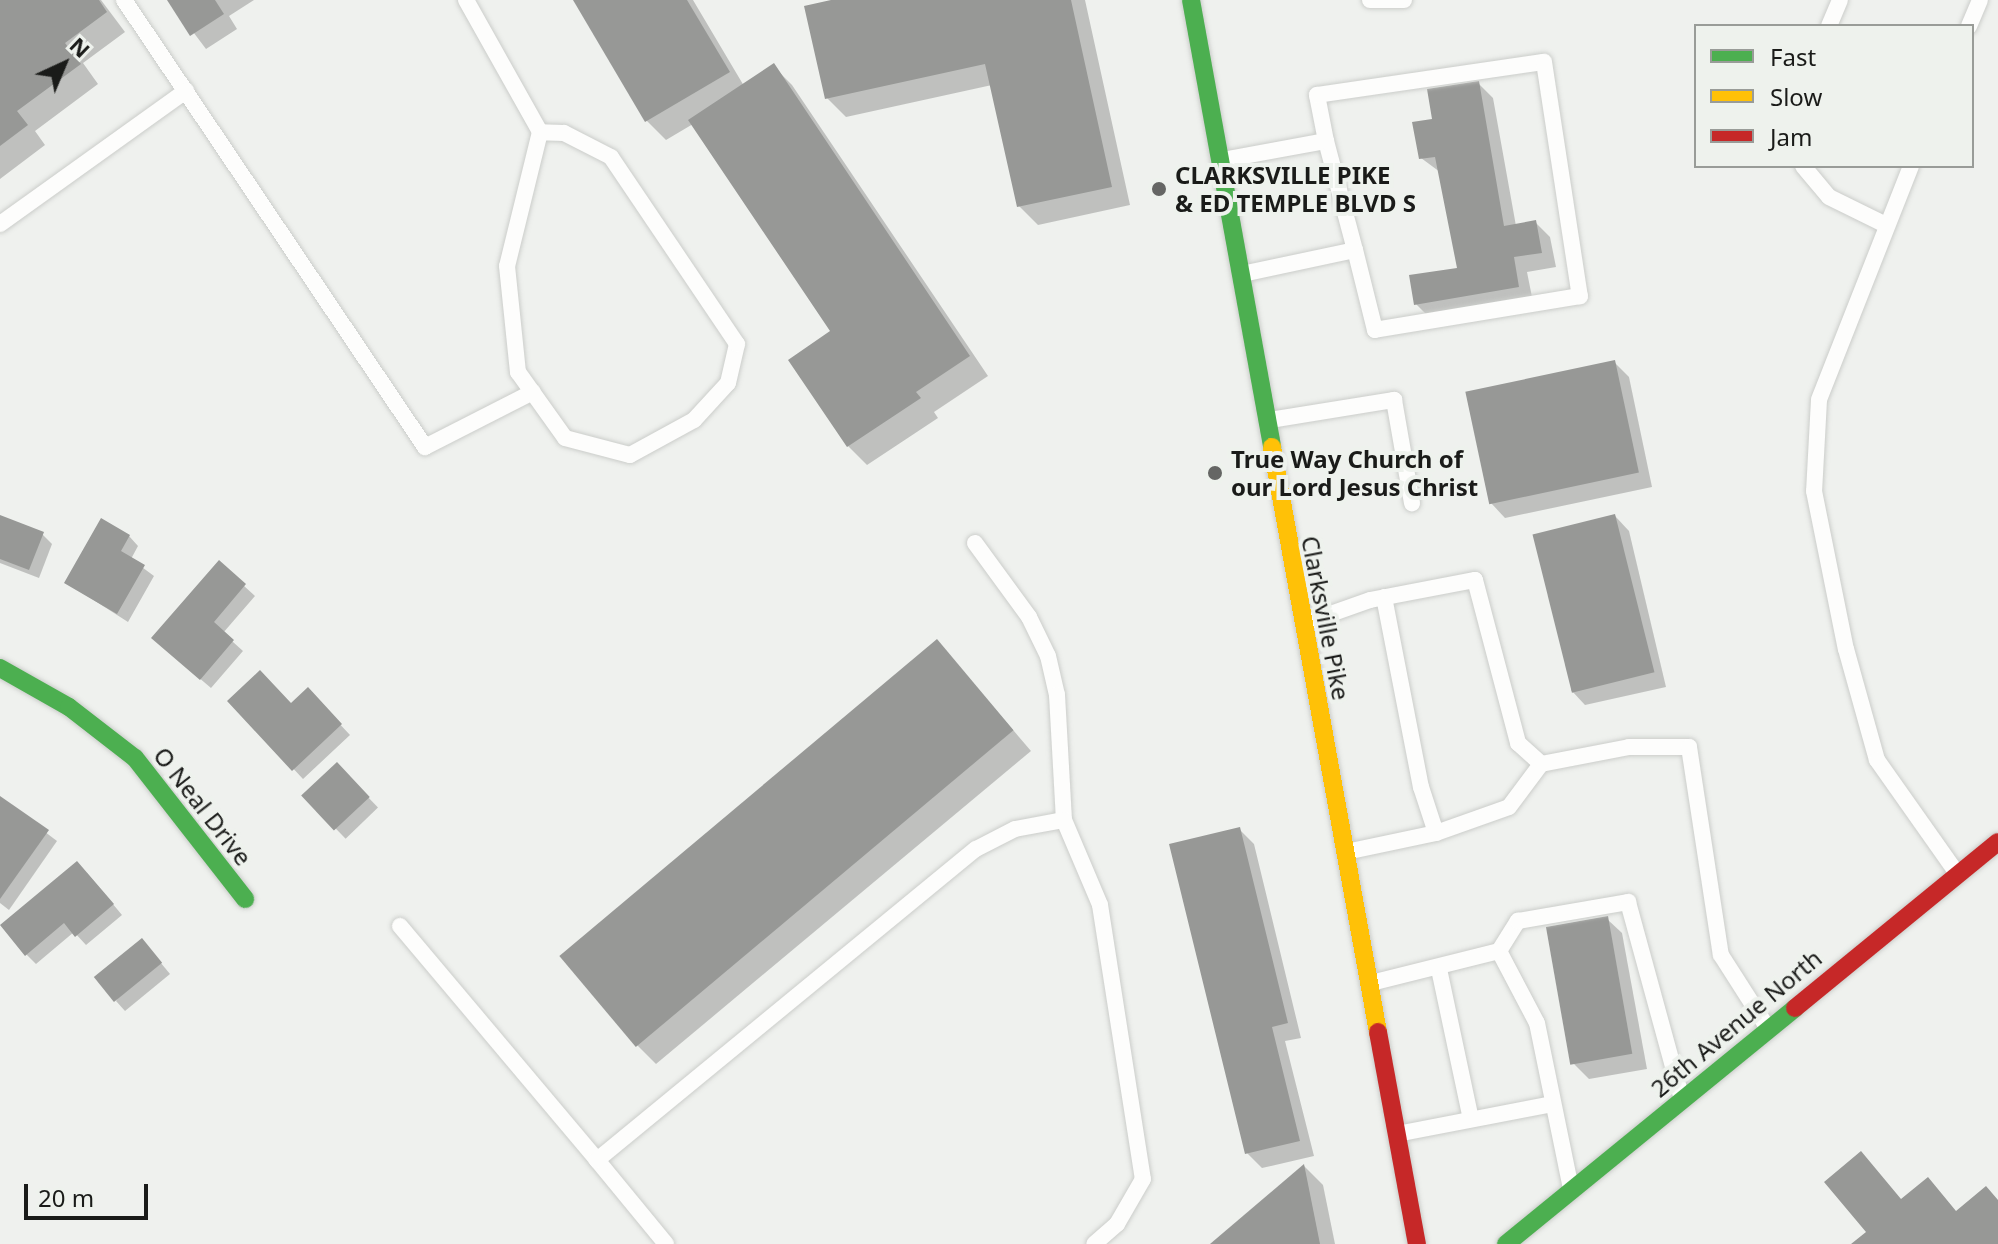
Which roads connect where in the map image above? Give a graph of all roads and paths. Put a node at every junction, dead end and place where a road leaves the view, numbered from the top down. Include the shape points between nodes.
1 (124, 0) edge
2 (466, 0) edge
3 (1191, 0) edge
4 (1370, 0) edge
5 (1404, 0) edge
6 (1840, 0) edge
7 (1980, 0) edge
8 (1830, 24) edge
9 (1970, 24) edge
10 (186, 91) junction
11 (540, 132) junction
12 (1326, 141) junction
13 (1216, 161) junction
14 (1805, 168) edge
15 (1910, 168) edge
16 (0, 224) edge
17 (1886, 225) junction
18 (1355, 250) junction
19 (1238, 275) junction
20 (533, 392) junction
21 (1265, 421) junction
22 (1412, 503) dead end
23 (975, 543) dead end
24 (1384, 597) junction
25 (1302, 624) junction
26 (0, 668) edge
27 (1541, 764) junction
28 (1064, 820) junction
29 (1436, 833) junction
30 (1998, 842) edge
31 (1345, 852) junction
32 (1957, 873) junction
33 (245, 899) dead end
34 (400, 926) dead end
35 (1499, 951) junction
36 (1439, 969) junction
37 (1369, 983) junction
38 (1768, 1028) junction
39 (1682, 1099) junction
40 (1553, 1104) junction
41 (1471, 1119) junction
42 (1397, 1134) junction
43 (597, 1160) junction
44 (1571, 1190) junction
45 (666, 1244) edge
46 (1094, 1244) edge
47 (1417, 1244) edge
48 (1506, 1244) edge

1 - 10 lane
2 - 11 lane
3 - 13 main road, Clarksville Pike
4 - 5 lane
6 - 8 lane
7 - 9 lane
10 - 16 lane
10 - 20 lane via 425,447
11 - 20 lane via 507,266 518,372
11 - 20 lane via 564,133 611,157 737,344 728,383 694,420 630,455 565,438
12 - 13 lane
12 - 18 lane
12 - 18 lane via 1317,95 1544,62 1580,296 1375,330
13 - 19 main road, Clarksville Pike
14 - 17 lane via 1829,197
15 - 17 lane
17 - 32 lane via 1819,400 1814,491 1846,649 1877,760
18 - 19 lane
19 - 21 main road, Clarksville Pike
21 - 22 lane via 1394,400
21 - 25 main road, Clarksville Pike
23 - 28 lane via 1029,617 1048,656 1057,695
24 - 25 lane
24 - 27 lane via 1475,580 1518,743
24 - 29 lane via 1421,787
25 - 31 main road, Clarksville Pike
26 - 33 main road, O Neal Drive via 69,707 135,758
27 - 29 lane via 1509,807
27 - 38 lane via 1629,747 1689,747 1721,955
28 - 43 lane via 1015,829 976,849
28 - 46 lane via 1100,905 1143,1179 1117,1224
29 - 31 lane
30 - 32 main road, 26th Avenue North
31 - 37 main road, Clarksville Pike
32 - 38 main road, 26th Avenue North
34 - 43 lane
35 - 36 lane
35 - 39 lane via 1518,921 1628,902
35 - 40 lane via 1537,1023
36 - 37 lane
36 - 41 lane
37 - 42 main road, Clarksville Pike
38 - 39 main road, 26th Avenue North
39 - 44 main road, 26th Avenue North
40 - 41 lane
40 - 44 lane
41 - 42 lane
42 - 47 main road, Clarksville Pike
43 - 45 lane
44 - 48 main road, 26th Avenue North

